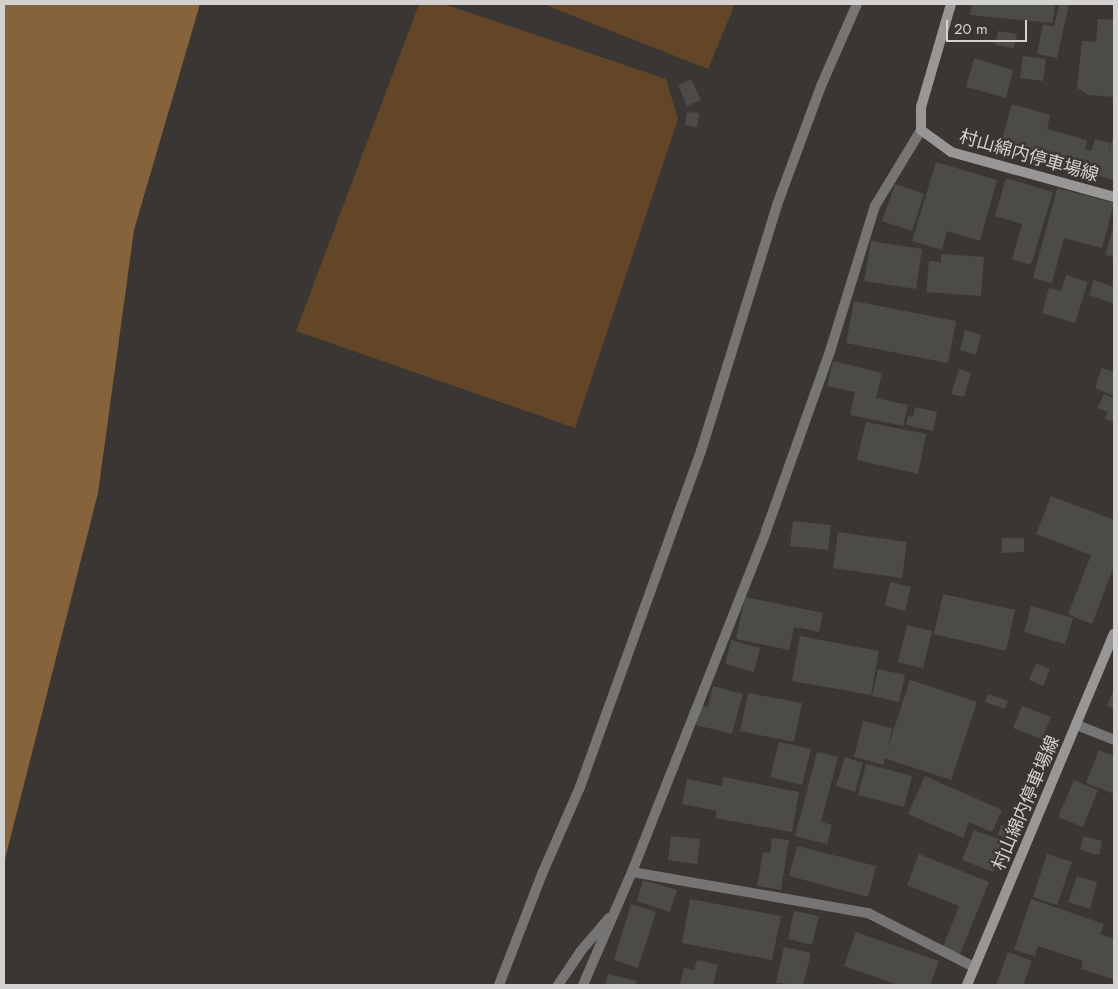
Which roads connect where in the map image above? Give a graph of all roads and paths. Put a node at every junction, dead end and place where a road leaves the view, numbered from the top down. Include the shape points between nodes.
1 (857, 4) edge
2 (951, 4) edge
3 (921, 130) junction
4 (1114, 197) edge
5 (1114, 633) edge
6 (1076, 725) junction
7 (1114, 740) edge
8 (632, 872) junction
9 (616, 910) junction
10 (974, 967) junction
11 (500, 985) edge
12 (558, 985) edge
13 (583, 985) edge
14 (967, 985) edge

1 - 11 street via 821,86 777,205 701,451 580,788 542,874
2 - 3 main road via 921,107
3 - 4 main road, 村山綿内停車場線 via 951,152
3 - 8 street via 875,206 766,531
5 - 6 main road, 村山綿内停車場線
6 - 7 street
6 - 10 main road, 村山綿内停車場線
8 - 9 street
8 - 10 street via 868,913
9 - 12 street via 580,952
9 - 13 street
10 - 14 main road, 村山綿内停車場線

